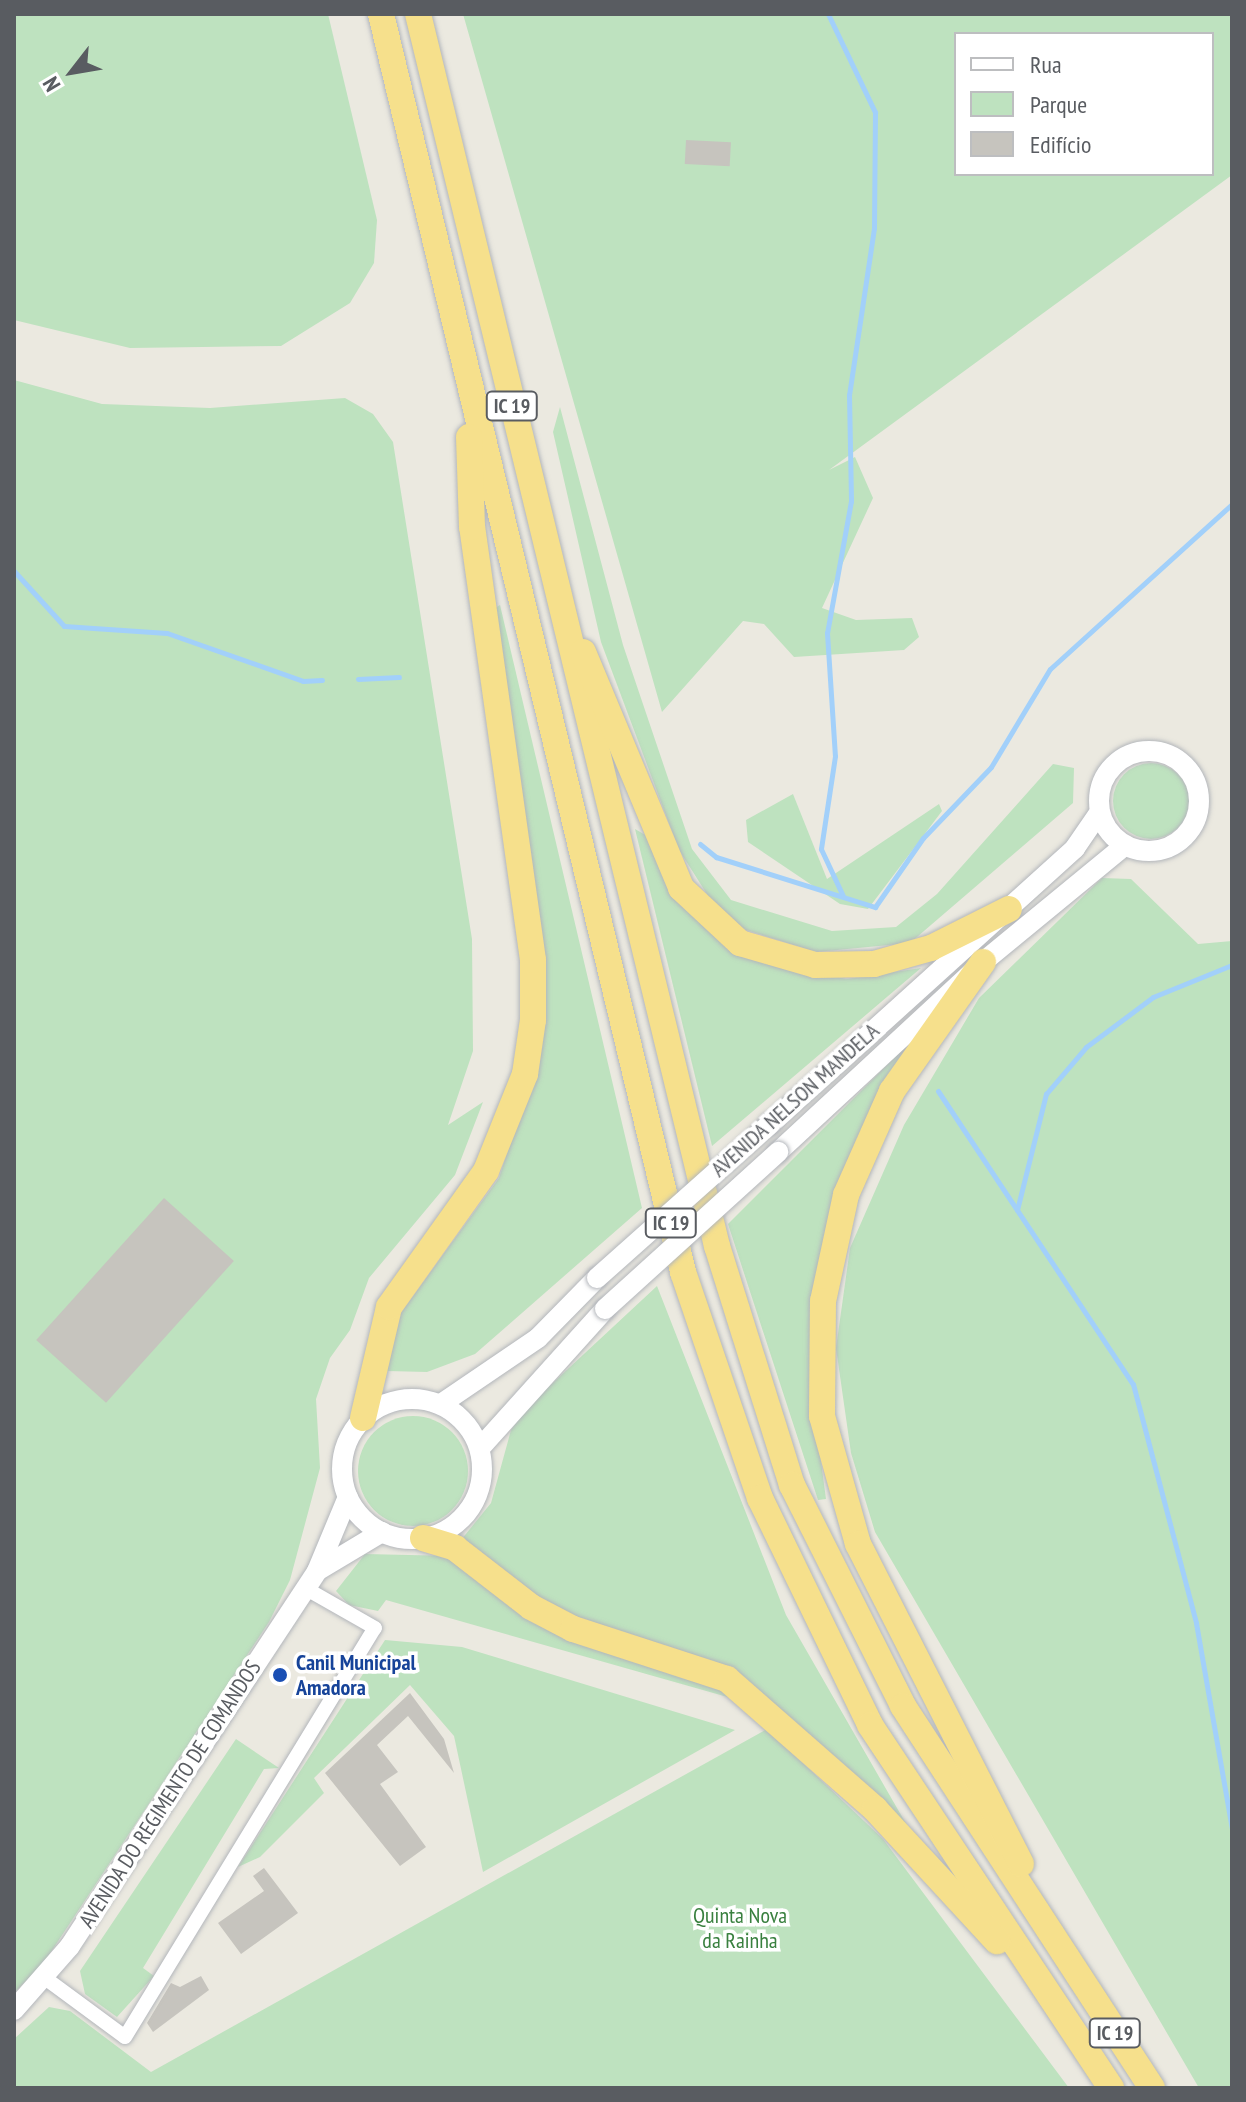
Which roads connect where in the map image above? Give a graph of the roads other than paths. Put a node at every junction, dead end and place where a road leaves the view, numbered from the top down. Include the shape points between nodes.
1 (381, 14) edge
2 (418, 14) edge
3 (467, 380) junction
4 (550, 572) junction
5 (1099, 813) junction
6 (1124, 846) junction
7 (1009, 909) junction
8 (983, 962) junction
9 (441, 1404) junction
10 (363, 1418) junction
11 (480, 1448) junction
12 (348, 1497) junction
13 (382, 1532) junction
14 (423, 1538) junction
15 (311, 1580) junction
16 (45, 1978) junction
17 (1077, 1979) junction
18 (1049, 1996) junction
19 (14, 2010) edge
20 (1111, 2088) edge
21 (1152, 2088) edge

1 - 3 highway, IC 19
2 - 4 highway, IC 19
3 - 10 highway via 472,527 533,960 533,1020 525,1074 486,1171 389,1307
3 - 18 highway, IC 19 via 683,1272 760,1498 870,1725
4 - 7 highway via 663,855 681,888 718,928 793,960 859,965 931,948
4 - 17 highway, IC 19 via 717,1246 792,1485 903,1706
5 - 6 main road
5 - 6 main road via 1104,776 1133,753 1168,753 1186,767 1199,801 1188,834 1150,852
5 - 7 main road, AVENIDA NELSON MANDELA via 1075,848
6 - 8 main road, AVENIDA NELSON MANDELA
7 - 9 main road, AVENIDA NELSON MANDELA, bridge via 597,1278 538,1338
8 - 11 main road, AVENIDA NELSON MANDELA, bridge via 605,1309
8 - 17 highway via 892,1091 846,1195 823,1301 822,1416 858,1544
9 - 10 main road via 414,1398 386,1403
9 - 11 main road
10 - 12 main road via 342,1464
11 - 14 main road via 482,1478 472,1506 442,1533
12 - 13 main road
12 - 15 main road, AVENIDA DO REGIMENTO DE COMANDOS
13 - 14 main road
13 - 15 main road, AVENIDA DO REGIMENTO DE COMANDOS
14 - 18 highway via 455,1548 531,1607 573,1629 727,1679 875,1809
15 - 16 main road, AVENIDA DO REGIMENTO DE COMANDOS
15 - 16 street via 375,1628 125,2037
16 - 19 main road, AVENIDA DO REGIMENTO DE COMANDOS
17 - 21 highway, IC 19
18 - 20 highway, IC 19

